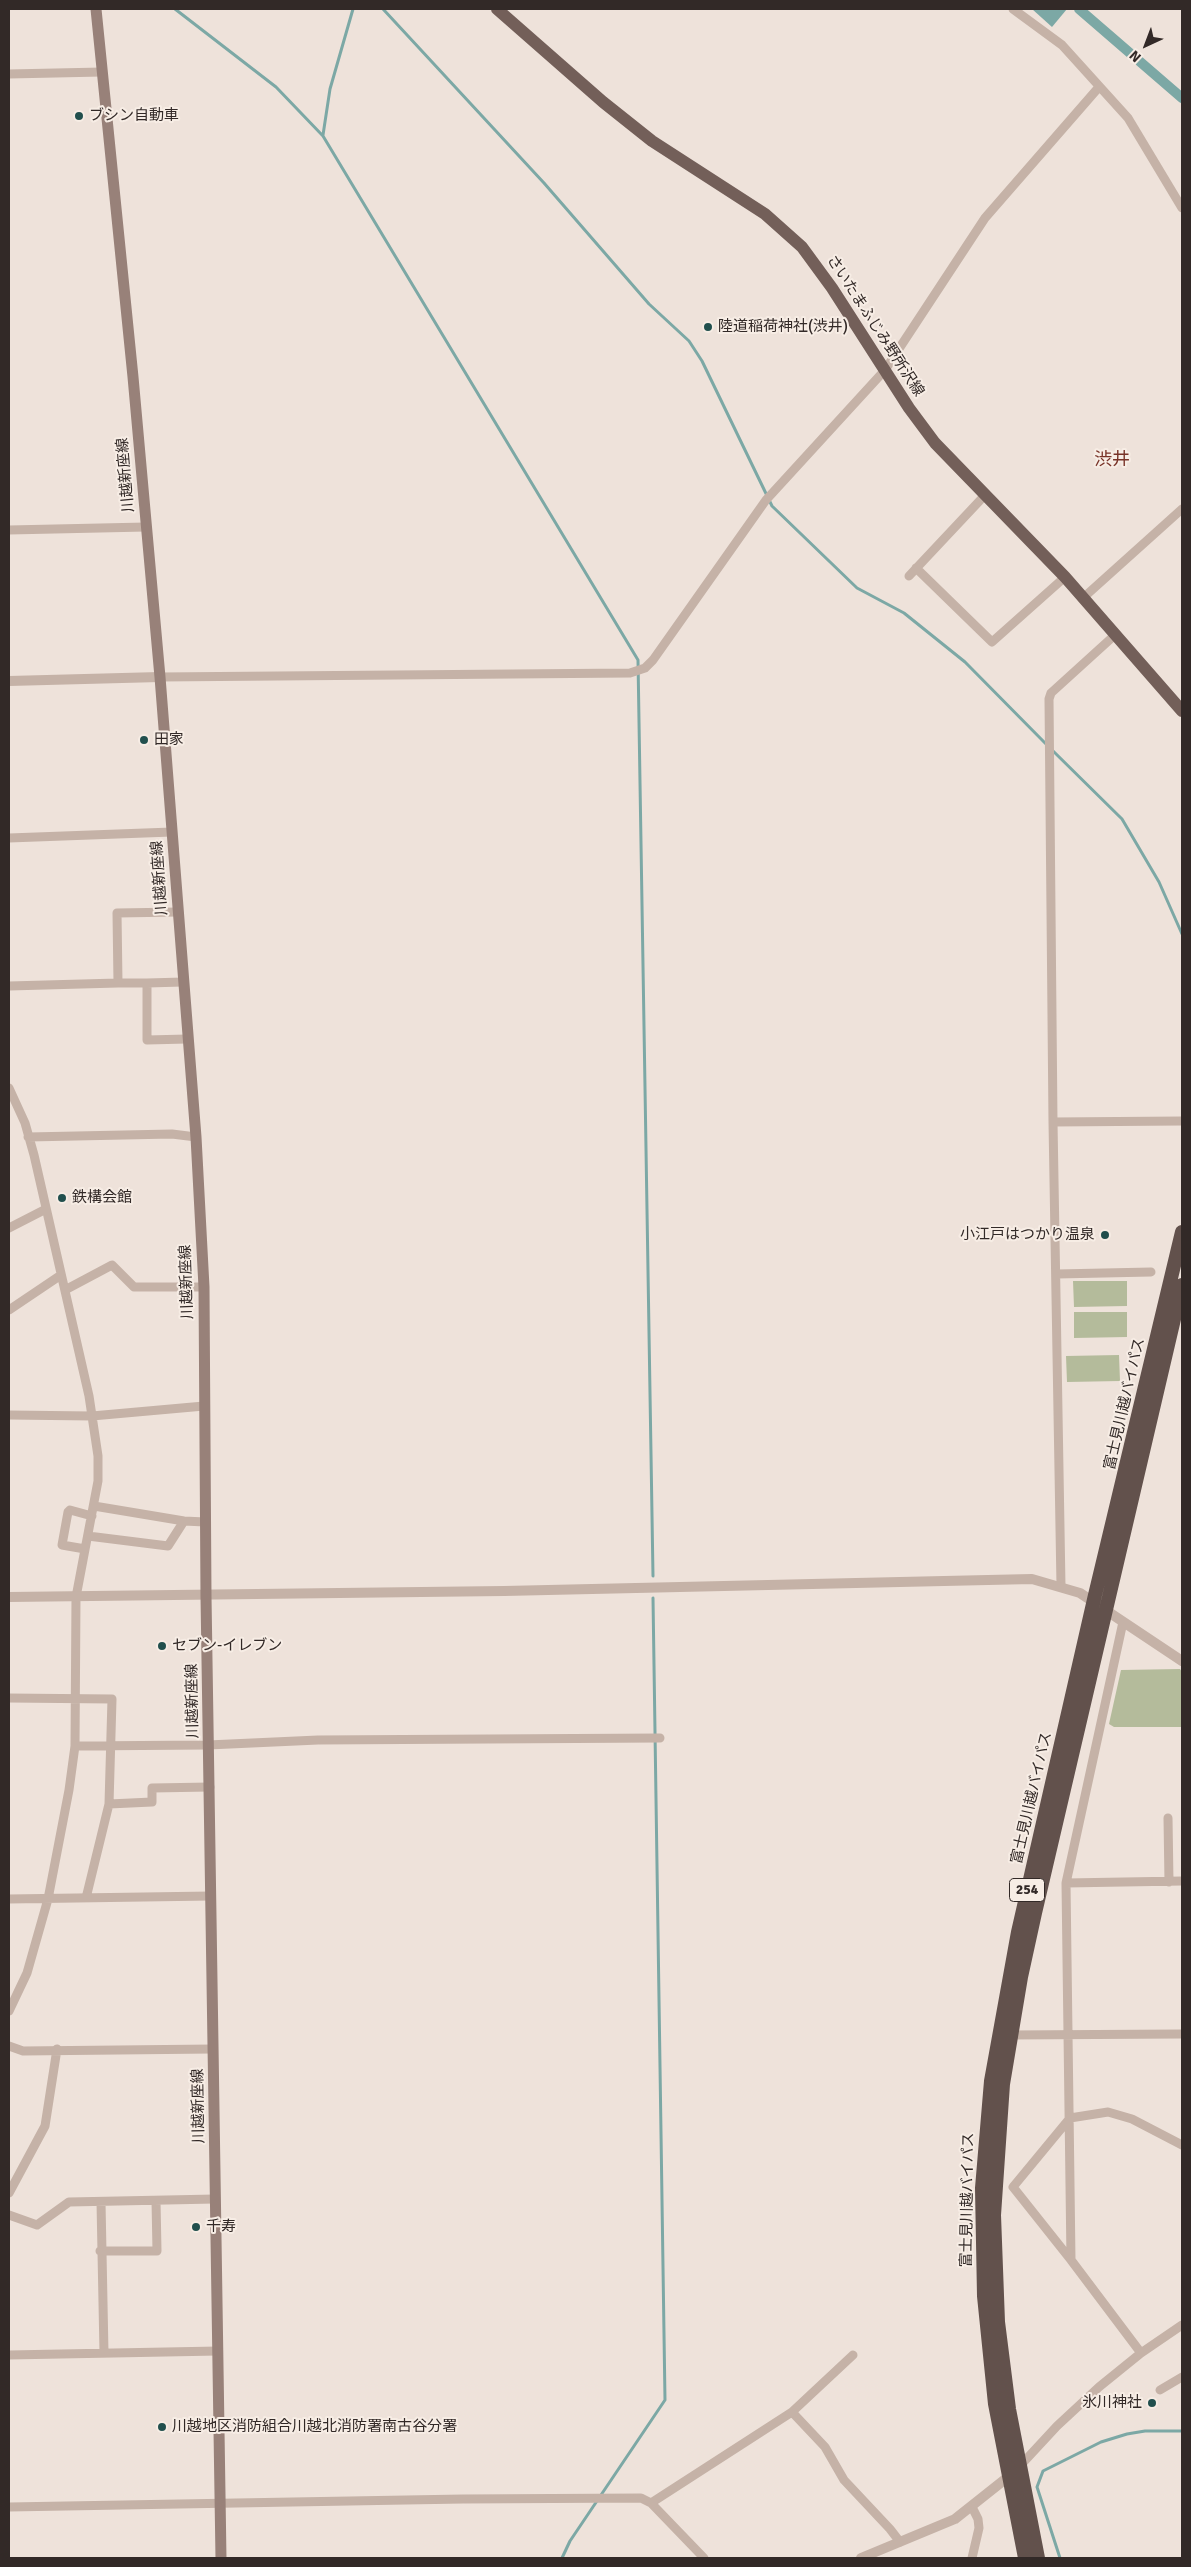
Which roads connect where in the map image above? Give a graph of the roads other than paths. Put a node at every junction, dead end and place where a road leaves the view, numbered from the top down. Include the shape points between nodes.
1 (96, 9) edge
2 (497, 9) edge
3 (1013, 9) edge
4 (102, 72) junction
5 (9, 74) edge
6 (1099, 88) junction
7 (1182, 208) edge
8 (885, 370) junction
9 (986, 494) junction
10 (1182, 509) edge
11 (146, 527) junction
12 (9, 530) edge
13 (916, 568) junction
14 (909, 576) dead end
15 (1065, 577) junction
16 (1083, 598) junction
17 (1116, 634) junction
18 (160, 677) junction
19 (9, 681) edge
20 (1182, 711) edge
21 (172, 832) junction
22 (9, 838) edge
23 (178, 912) junction
24 (183, 982) junction
25 (118, 983) junction
26 (147, 983) junction
27 (9, 986) edge
28 (187, 1039) junction
29 (9, 1088) edge
30 (1182, 1121) edge
31 (1052, 1122) junction
32 (196, 1136) junction
33 (28, 1137) junction
34 (46, 1209) junction
35 (9, 1228) edge
36 (1182, 1232) edge
37 (1151, 1272) dead end
38 (1057, 1274) junction
39 (61, 1275) junction
40 (1182, 1285) edge
41 (204, 1287) junction
42 (65, 1290) junction
43 (9, 1310) edge
44 (204, 1406) junction
45 (9, 1415) edge
46 (92, 1416) junction
47 (93, 1511) junction
48 (184, 1521) junction
49 (205, 1522) junction
50 (88, 1536) junction
51 (86, 1549) junction
52 (1061, 1586) junction
53 (206, 1596) junction
54 (9, 1597) edge
55 (76, 1597) junction
56 (1093, 1602) junction
57 (1107, 1612) junction
58 (1124, 1622) junction
59 (1182, 1661) edge
60 (9, 1698) edge
61 (75, 1699) junction
62 (660, 1738) dead end
63 (208, 1745) junction
64 (75, 1746) junction
65 (110, 1747) junction
66 (210, 1787) junction
67 (109, 1804) junction
68 (1168, 1818) dead end
69 (1182, 1881) edge
70 (1169, 1882) junction
71 (1066, 1883) junction
72 (211, 1896) junction
73 (86, 1898) junction
74 (9, 1899) edge
75 (48, 1899) junction
76 (9, 2011) edge
77 (1182, 2034) edge
78 (1010, 2035) junction
79 (1069, 2035) junction
80 (9, 2046) edge
81 (57, 2049) junction
82 (213, 2049) junction
83 (1070, 2118) junction
84 (1182, 2145) edge
85 (9, 2193) edge
86 (216, 2199) junction
87 (156, 2201) junction
88 (100, 2202) junction
89 (9, 2215) edge
90 (100, 2251) junction
91 (1072, 2260) junction
92 (1182, 2325) edge
93 (218, 2352) junction
94 (1141, 2353) junction
95 (104, 2354) junction
96 (9, 2355) edge
97 (852, 2355) dead end
98 (1182, 2377) edge
99 (1160, 2390) dead end
100 (792, 2412) junction
101 (1014, 2471) junction
102 (651, 2503) junction
103 (220, 2504) junction
104 (9, 2507) edge
105 (972, 2507) junction
106 (900, 2542) junction
107 (221, 2558) edge
108 (704, 2558) edge
109 (861, 2558) edge
110 (972, 2558) edge
111 (1025, 2558) edge
112 (1038, 2558) edge

1 - 4 main road, 川越新座線
2 - 8 main road, さいたまふじみ野所沢線 via 652,141 778,223 819,269
3 - 6 street via 1062,46
4 - 5 street
4 - 11 main road, 川越新座線
6 - 7 street via 1128,118
6 - 8 street via 985,218
8 - 9 main road, さいたまふじみ野所沢線 via 935,442
8 - 18 street via 766,500 653,660 635,673
9 - 13 street
9 - 15 main road, さいたまふじみ野所沢線
10 - 16 street
11 - 12 street
11 - 18 main road, 川越新座線
13 - 14 street
13 - 15 street via 992,642
15 - 16 main road, さいたまふじみ野所沢線
16 - 17 main road, さいたまふじみ野所沢線
17 - 20 main road, さいたまふじみ野所沢線
17 - 31 street via 1051,693 1049,699
18 - 19 street
18 - 21 main road, 川越新座線
21 - 22 street
21 - 23 main road, 川越新座線
23 - 24 main road, 川越新座線
23 - 25 street via 117,913
24 - 26 street
24 - 28 main road, 川越新座線
25 - 26 street
25 - 27 street
26 - 28 street via 147,1040
28 - 32 main road, 川越新座線
29 - 33 street
30 - 31 street
31 - 38 street
32 - 33 street
32 - 41 main road, 川越新座線
33 - 34 street
34 - 35 street
34 - 39 street
36 - 56 highway, 富士見川越バイパス / 254
37 - 38 street
38 - 52 street
39 - 42 street
39 - 43 street
40 - 57 highway, 富士見川越バイパス / 254
41 - 42 street via 134,1287 112,1265
41 - 44 main road, 川越新座線
42 - 46 street
44 - 46 street
44 - 49 main road, 川越新座線
45 - 46 street
46 - 47 street via 98,1456
47 - 48 street
47 - 50 street
47 - 51 street via 68,1512 62,1544
48 - 49 street
48 - 50 street via 168,1546
49 - 53 main road, 川越新座線
50 - 51 street
51 - 55 street
52 - 53 street via 1032,1579 992,1578
52 - 56 street
53 - 55 street
53 - 63 main road, 川越新座線
54 - 55 street
55 - 61 street
56 - 57 street
56 - 101 highway, 富士見川越バイパス / 254 via 1018,1932 988,2102 982,2188 984,2296 995,2404
57 - 58 street
57 - 78 highway, 富士見川越バイパス / 254 via 1035,1913
58 - 59 street
58 - 71 street
60 - 61 street
61 - 64 street
61 - 65 street via 112,1699
62 - 63 street via 318,1740
63 - 65 street
63 - 66 main road, 川越新座線
64 - 65 street
64 - 75 street via 70,1790
65 - 67 street
66 - 67 street via 152,1788 152,1802
66 - 72 main road, 川越新座線
67 - 73 street
68 - 70 street
69 - 70 street
70 - 71 street
71 - 79 street
72 - 73 street
72 - 82 main road, 川越新座線
73 - 75 street
74 - 75 street
75 - 76 street via 27,1973
77 - 79 street
78 - 79 street
78 - 101 highway, 富士見川越バイパス / 254 via 997,2149 994,2257
79 - 83 street
80 - 81 street via 23,2051
81 - 82 street
81 - 85 street via 45,2126
82 - 86 main road, 川越新座線
83 - 84 street via 1108,2112 1132,2119
83 - 91 street
83 - 91 street via 1013,2187
86 - 87 street
86 - 93 main road, 川越新座線
87 - 88 street
87 - 90 street via 157,2251
88 - 89 street via 69,2202 38,2225
88 - 90 street
90 - 95 street
91 - 94 street
92 - 94 street
93 - 95 street
93 - 103 main road, 川越新座線
94 - 101 street via 1071,2413
95 - 96 street
97 - 100 street
98 - 99 street
100 - 102 street
100 - 106 street via 825,2448 844,2480
101 - 105 street
101 - 111 highway, 富士見川越バイパス / 254
101 - 112 highway, 富士見川越バイパス / 254
102 - 103 street via 640,2498
102 - 108 street
103 - 104 street
103 - 107 main road, 川越新座線
105 - 106 street via 941,2526
105 - 110 street via 980,2528
106 - 109 street

